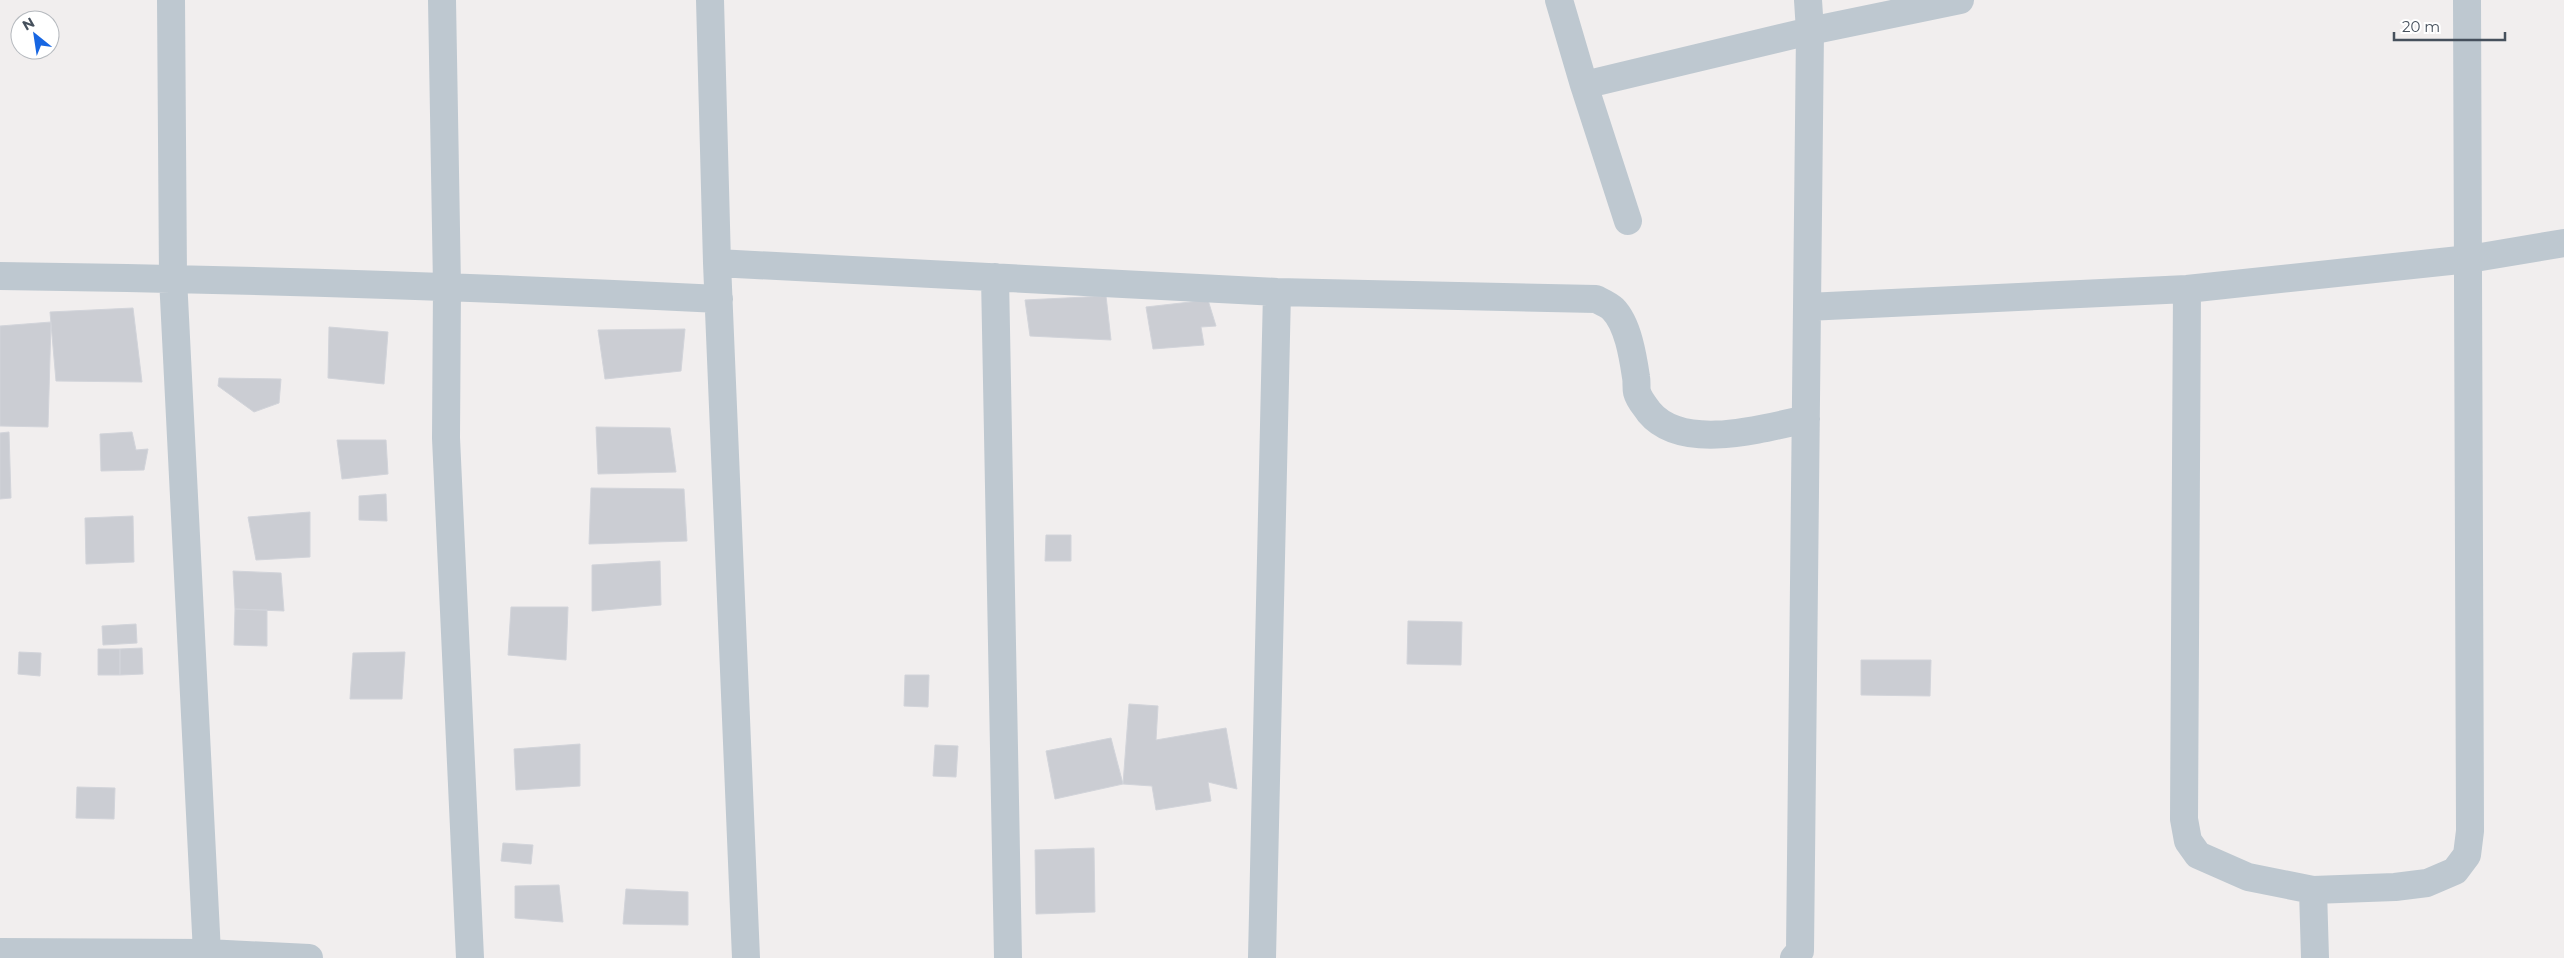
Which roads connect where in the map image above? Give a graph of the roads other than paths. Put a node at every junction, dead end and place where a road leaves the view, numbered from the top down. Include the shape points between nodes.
1 (171, 0) edge
2 (442, 0) edge
3 (710, 0) edge
4 (1559, 0) edge
5 (1808, 0) edge
6 (1960, 0) edge
7 (2467, 0) edge
8 (1810, 31) junction
9 (1584, 84) junction
10 (1628, 221) dead end
11 (2564, 243) edge
12 (2469, 259) junction
13 (717, 263) junction
14 (0, 276) edge
15 (995, 277) junction
16 (173, 278) junction
17 (447, 286) junction
18 (2186, 289) junction
19 (1277, 292) junction
20 (719, 299) junction
21 (1807, 307) junction
22 (1806, 420) junction
23 (2314, 890) junction
24 (0, 952) edge
25 (207, 953) junction
26 (309, 958) edge
27 (470, 958) edge
28 (746, 958) edge
29 (1008, 958) edge
30 (1262, 958) edge
31 (1794, 958) edge
32 (2315, 958) edge

1 - 16 street
2 - 17 street
3 - 13 street
4 - 9 street
5 - 8 street
6 - 8 street
7 - 12 street
8 - 9 street
8 - 21 street
9 - 10 street
11 - 12 street
12 - 18 street
12 - 23 street via 2470,831 2467,855 2455,871 2427,883
13 - 15 street
13 - 20 street
14 - 16 street
15 - 19 street
15 - 29 street
16 - 17 street
16 - 25 street
17 - 20 street
17 - 27 street via 446,438
18 - 21 street
18 - 23 street via 2184,819 2188,841 2198,855 2248,877
19 - 22 street via 1596,299 1612,308 1622,324 1637,392 1643,404 1655,419 1669,428 1692,434 1724,433
19 - 30 street
20 - 28 street
21 - 22 street
22 - 31 street via 1800,951
23 - 32 street
24 - 25 street
25 - 26 street

